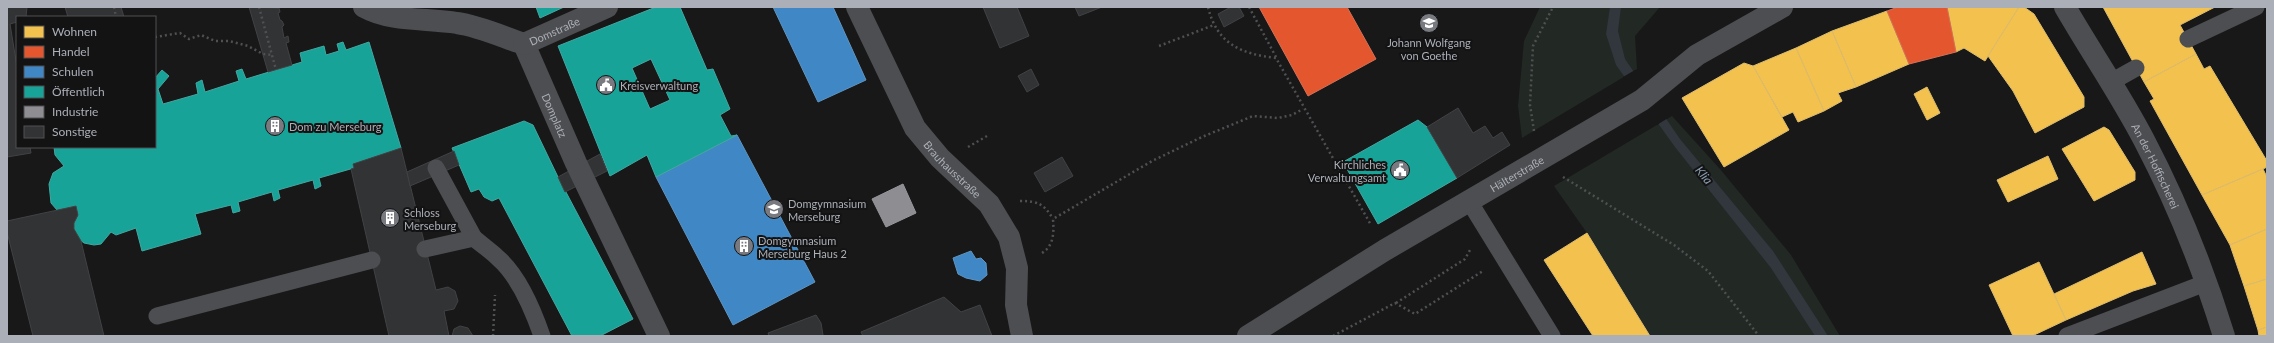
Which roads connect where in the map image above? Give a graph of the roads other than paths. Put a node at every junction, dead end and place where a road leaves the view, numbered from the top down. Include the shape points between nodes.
1 (364, 7) edge
2 (607, 7) edge
3 (857, 7) edge
4 (1782, 7) edge
5 (2065, 7) edge
6 (2256, 7) edge
7 (408, 12) edge
8 (2188, 39) dead end
9 (524, 44) junction
10 (2136, 68) dead end
11 (2111, 82) junction
12 (436, 168) dead end
13 (1469, 201) junction
14 (474, 238) junction
15 (425, 249) dead end
16 (372, 260) dead end
17 (2208, 282) junction
18 (157, 316) dead end
19 (542, 336) edge
20 (659, 336) edge
21 (1022, 336) edge
22 (1248, 336) edge
23 (1552, 336) edge
24 (2067, 336) edge
25 (2224, 336) edge

1 - 7 street via 372,11
2 - 9 street, Domstraße
3 - 21 street, Brauhausstraße via 915,128 940,158 995,211 1009,238 1017,268 1016,305
4 - 13 street, Hälterstraße via 1697,55 1642,100
5 - 11 street, An der Hoffischerei
6 - 8 lane
7 - 9 street via 458,23
9 - 20 street, Domplatz via 576,163
10 - 11 lane
11 - 17 street, An der Hoffischerei via 2144,139 2170,192
12 - 14 lane
13 - 22 street, Hälterstraße
13 - 23 lane
14 - 15 lane
14 - 19 lane via 499,258 521,289 532,307
16 - 18 lane
17 - 24 lane
17 - 25 street, An der Hoffischerei

